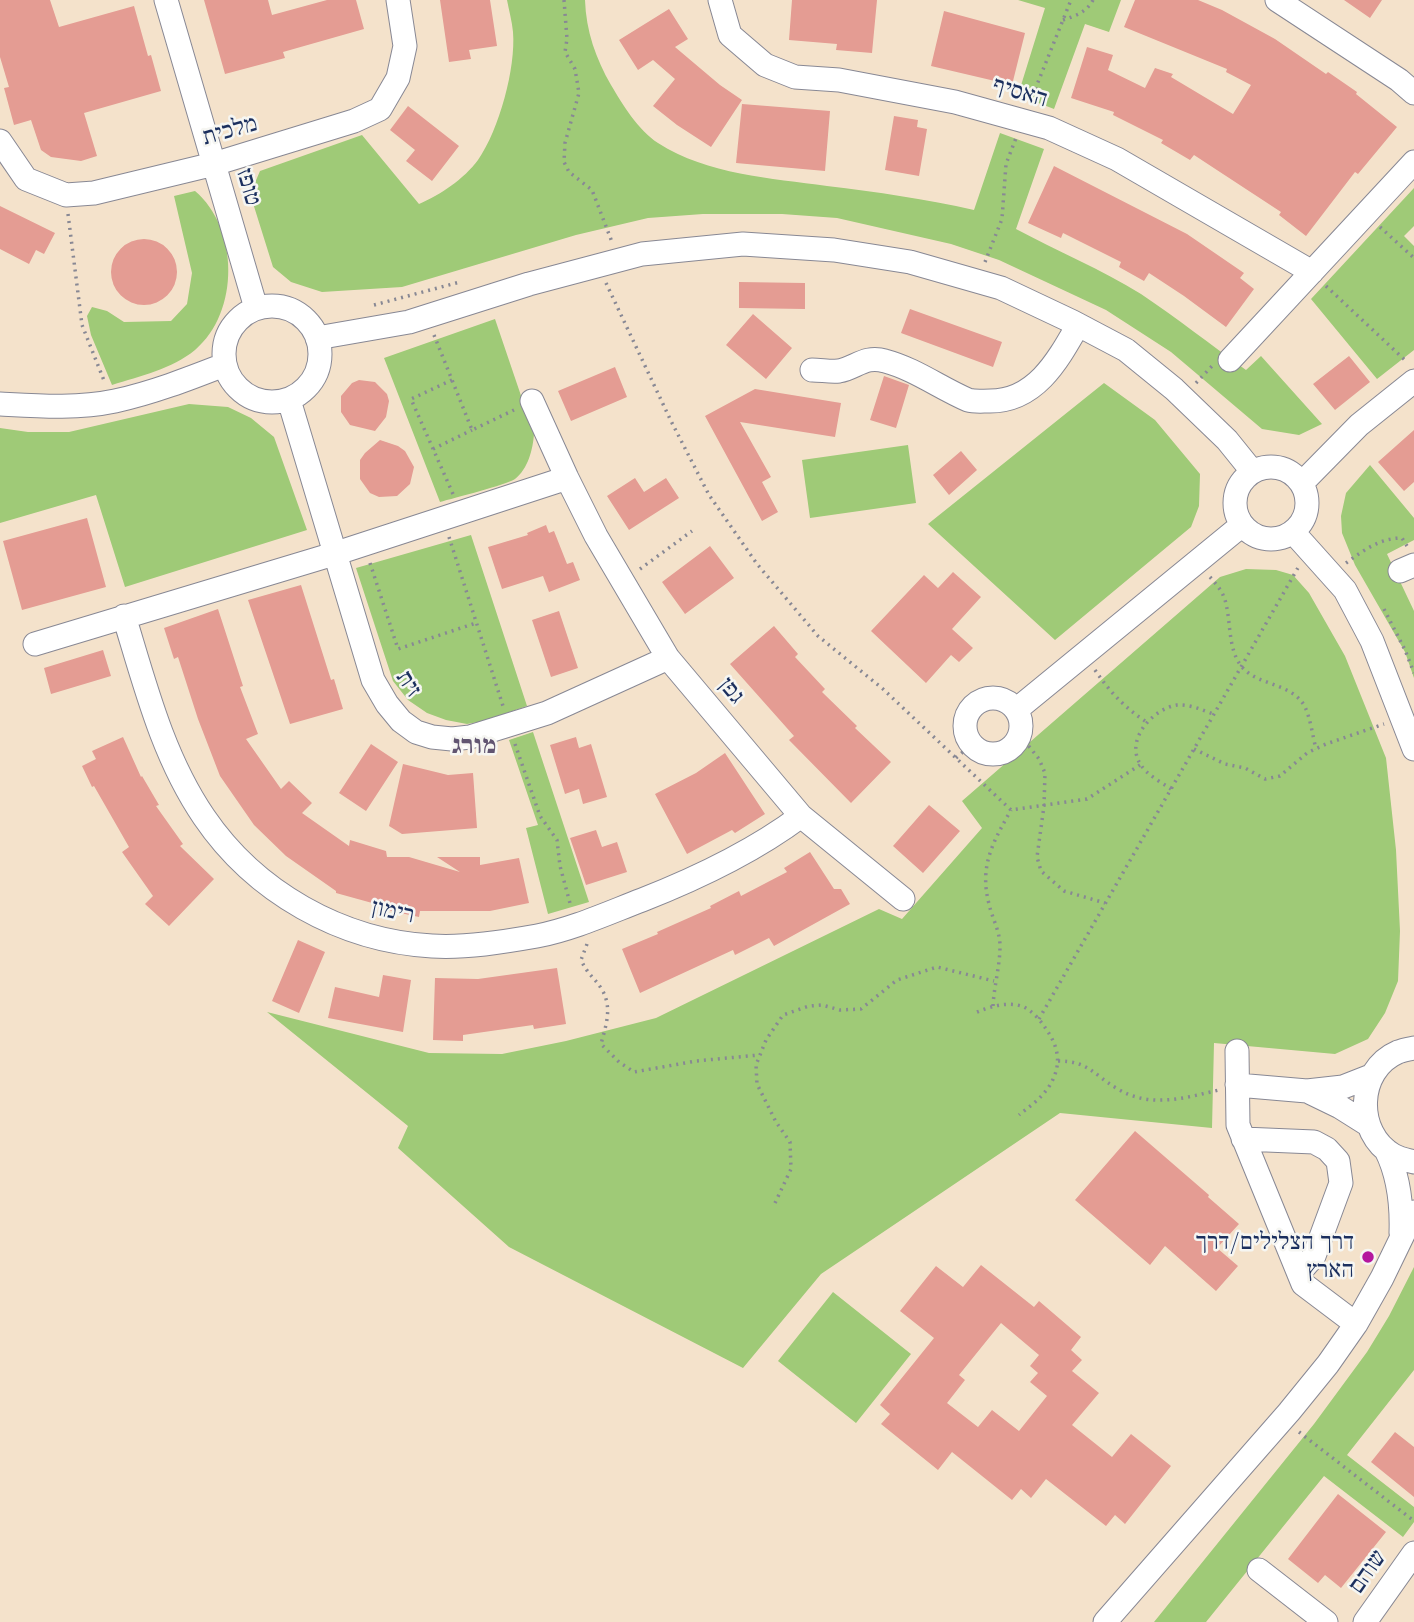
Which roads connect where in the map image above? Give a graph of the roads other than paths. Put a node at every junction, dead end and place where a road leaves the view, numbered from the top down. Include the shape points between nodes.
1 (166, 0) edge
2 (398, 0) edge
3 (720, 0) edge
4 (1277, 0) edge
5 (1414, 93) edge
6 (0, 141) edge
7 (1414, 162) edge
8 (214, 164) junction
9 (1312, 272) junction
10 (256, 308) junction
11 (1078, 325) junction
12 (317, 338) junction
13 (1230, 360) road end
14 (224, 365) junction
15 (812, 370) dead end
16 (1414, 381) edge
17 (289, 400) junction
18 (532, 401) road end
19 (0, 404) edge
20 (1252, 471) junction
21 (566, 478) junction
22 (1302, 483) junction
23 (1242, 525) junction
24 (1293, 532) junction
25 (337, 553) junction
26 (124, 616) junction
27 (35, 644) dead end
28 (668, 657) junction
29 (1016, 710) junction
30 (1414, 750) edge
31 (801, 816) junction
32 (903, 899) dead end
33 (1414, 1048) edge
34 (1237, 1051) dead end
35 (1371, 1076) junction
36 (1237, 1085) junction
37 (1307, 1091) junction
38 (1367, 1124) junction
39 (1243, 1139) junction
40 (1385, 1150) junction
41 (1414, 1162) edge
42 (1414, 1212) edge
43 (1401, 1240) junction
44 (1299, 1273) junction
45 (1356, 1324) junction
46 (1414, 1553) edge
47 (1259, 1570) dead end
48 (1105, 1622) edge
49 (1326, 1622) edge
50 (1365, 1622) edge

1 - 8 street, טופז
2 - 8 street, מלכית via 405,46 398,78 380,109
3 - 9 street, האסיף via 730,35 765,65 795,77 839,80 955,102 1049,128 1117,159
4 - 5 street
6 - 8 street, מלכית via 26,179 66,195 94,193
7 - 9 street
8 - 10 street, טופז
9 - 13 street
10 - 12 street via 277,306 294,311 309,323
10 - 14 street via 235,322 228,334
11 - 12 street via 1001,288 909,262 834,250 743,244 642,254 426,317
11 - 15 street via 1044,377 1026,392 1004,401 972,401 882,360 861,361 840,371
11 - 20 street via 1126,350 1227,440
12 - 17 street via 320,362 316,375 305,390
14 - 17 street via 236,388 251,398 268,403
14 - 19 street via 112,402 52,407
16 - 22 street via 1359,425
17 - 25 street, זית
18 - 21 street, גפן
20 - 22 street via 1276,467 1288,470
20 - 23 street via 1240,482 1236,494 1236,514
21 - 25 street
21 - 28 street, גפן
22 - 24 street via 1306,513
23 - 24 street via 1265,538
23 - 29 street
24 - 30 street via 1345,590 1372,641
25 - 26 street
25 - 28 street, זית via 373,680 401,721 424,735 470,737 547,713
26 - 27 street
26 - 31 street, רימון via 156,721 204,818 258,879 318,916 358,932 432,946 539,935 695,879
28 - 31 street, גפן
29 - 29 street via 995,698 978,702 968,714 964,751 997,754 1015,744 1021,725
31 - 32 street, גפן
33 - 35 street via 1386,1059
34 - 36 street
35 - 37 street via 1343,1087
35 - 38 street via 1364,1110
36 - 37 street
36 - 39 street
37 - 38 street
38 - 40 street
39 - 44 street
39 - 44 street via 1314,1142 1338,1161 1341,1183 1314,1256
40 - 41 street
40 - 43 street via 1399,1189
42 - 43 street
43 - 45 street
44 - 45 street via 1303,1284
45 - 48 street via 1282,1419
46 - 50 street, שוהם
47 - 49 street

